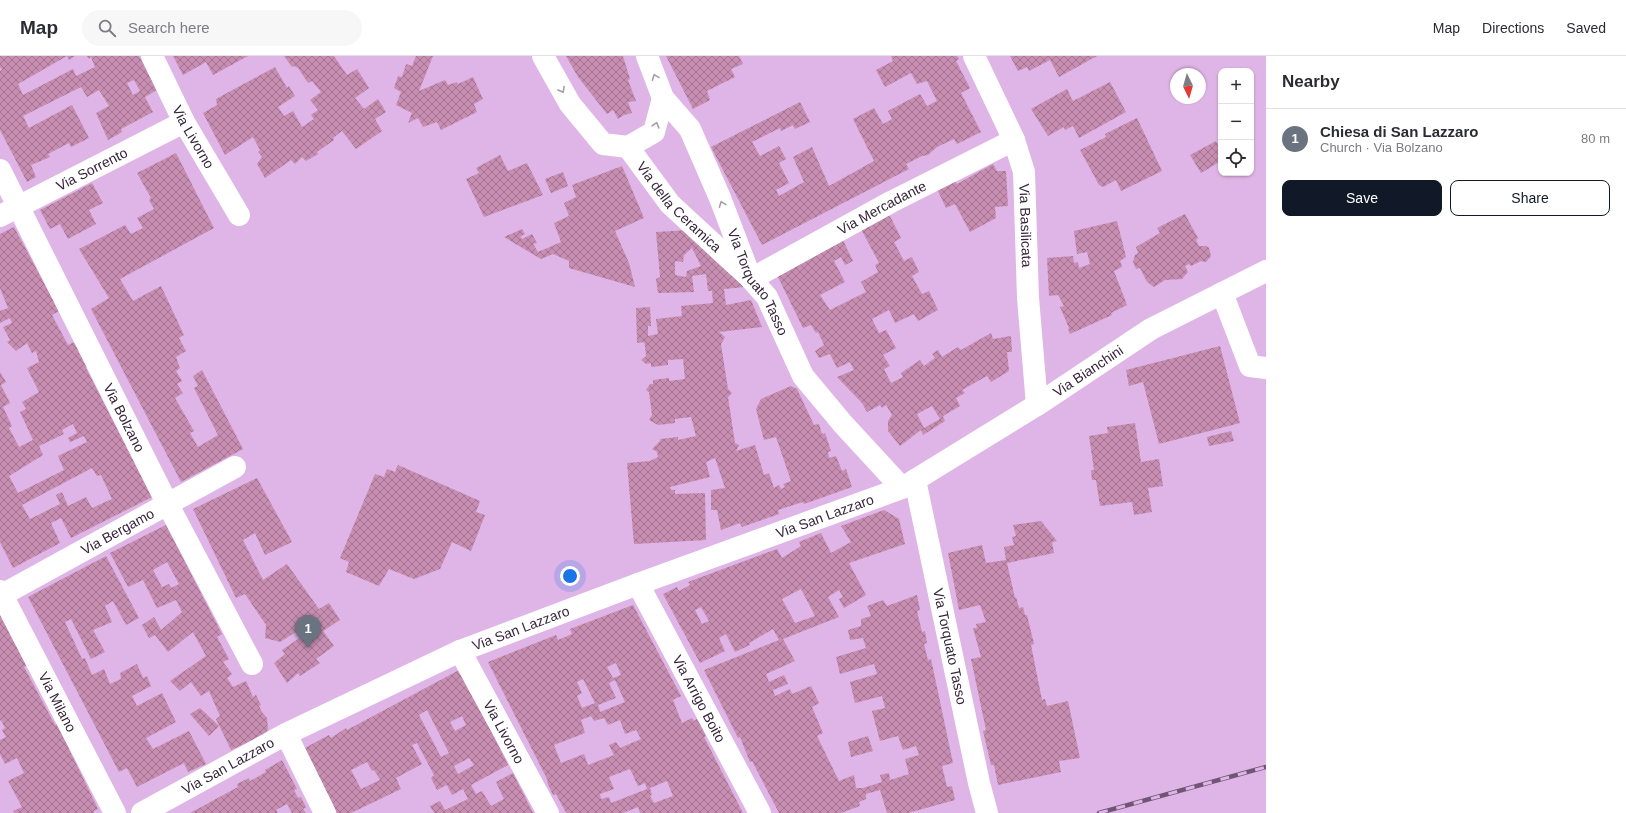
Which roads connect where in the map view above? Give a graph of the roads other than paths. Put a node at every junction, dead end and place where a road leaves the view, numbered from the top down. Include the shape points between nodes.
1 (152, 56) edge
2 (543, 56) edge
3 (647, 56) edge
4 (974, 56) edge
5 (663, 98) junction
6 (184, 122) junction
7 (1014, 140) junction
8 (628, 147) junction
9 (0, 170) edge
10 (9, 211) edge
11 (239, 215) dead end
12 (1266, 271) edge
13 (751, 279) junction
14 (1222, 294) junction
15 (1266, 368) edge
16 (1037, 405) junction
17 (235, 467) dead end
18 (908, 484) junction
19 (167, 503) junction
20 (638, 584) junction
21 (1, 594) edge
22 (460, 651) junction
23 (252, 664) dead end
24 (286, 734) junction
25 (115, 813) edge
26 (142, 813) edge
27 (325, 813) edge
28 (548, 813) edge
29 (760, 813) edge
30 (987, 813) edge

1 - 6 street, Via Livorno
2 -> 8 street, Via della Ceramica via 570,104 603,144
5 -> 3 street, Via Torquato Tasso
4 - 7 street, Via Basilicata
8 -> 5 street, Via della Ceramica via 654,132
13 -> 5 street, Via Torquato Tasso via 690,129
6 - 10 street, Via Sorrento
6 - 11 street, Via Livorno
7 - 13 street, Via Mercadante via 891,202
7 - 16 street, Via Basilicata via 1024,172 1028,298
8 - 13 street, Via della Ceramica via 670,204
9 - 10 street, Via Bolzano
10 - 19 street, Via Bolzano
12 - 14 street, Via Bianchini
13 - 18 street, Via Torquato Tasso via 766,297 803,376 843,424
14 - 15 street via 1250,366
14 - 16 street, Via Bianchini via 1151,329
16 - 18 street, Via Bianchini
17 - 19 street, Via Bergamo
18 - 20 street, Via San Lazzaro
18 - 30 street, Via Torquato Tasso
19 - 21 street, Via Bergamo
19 - 23 street, Via Bolzano
20 - 22 street, Via San Lazzaro
20 - 29 street, Via Arrigo Boito
21 - 25 street, Via Milano
22 - 24 street, Via San Lazzaro
22 - 28 street, Via Livorno
24 - 26 street, Via San Lazzaro
24 - 27 street

